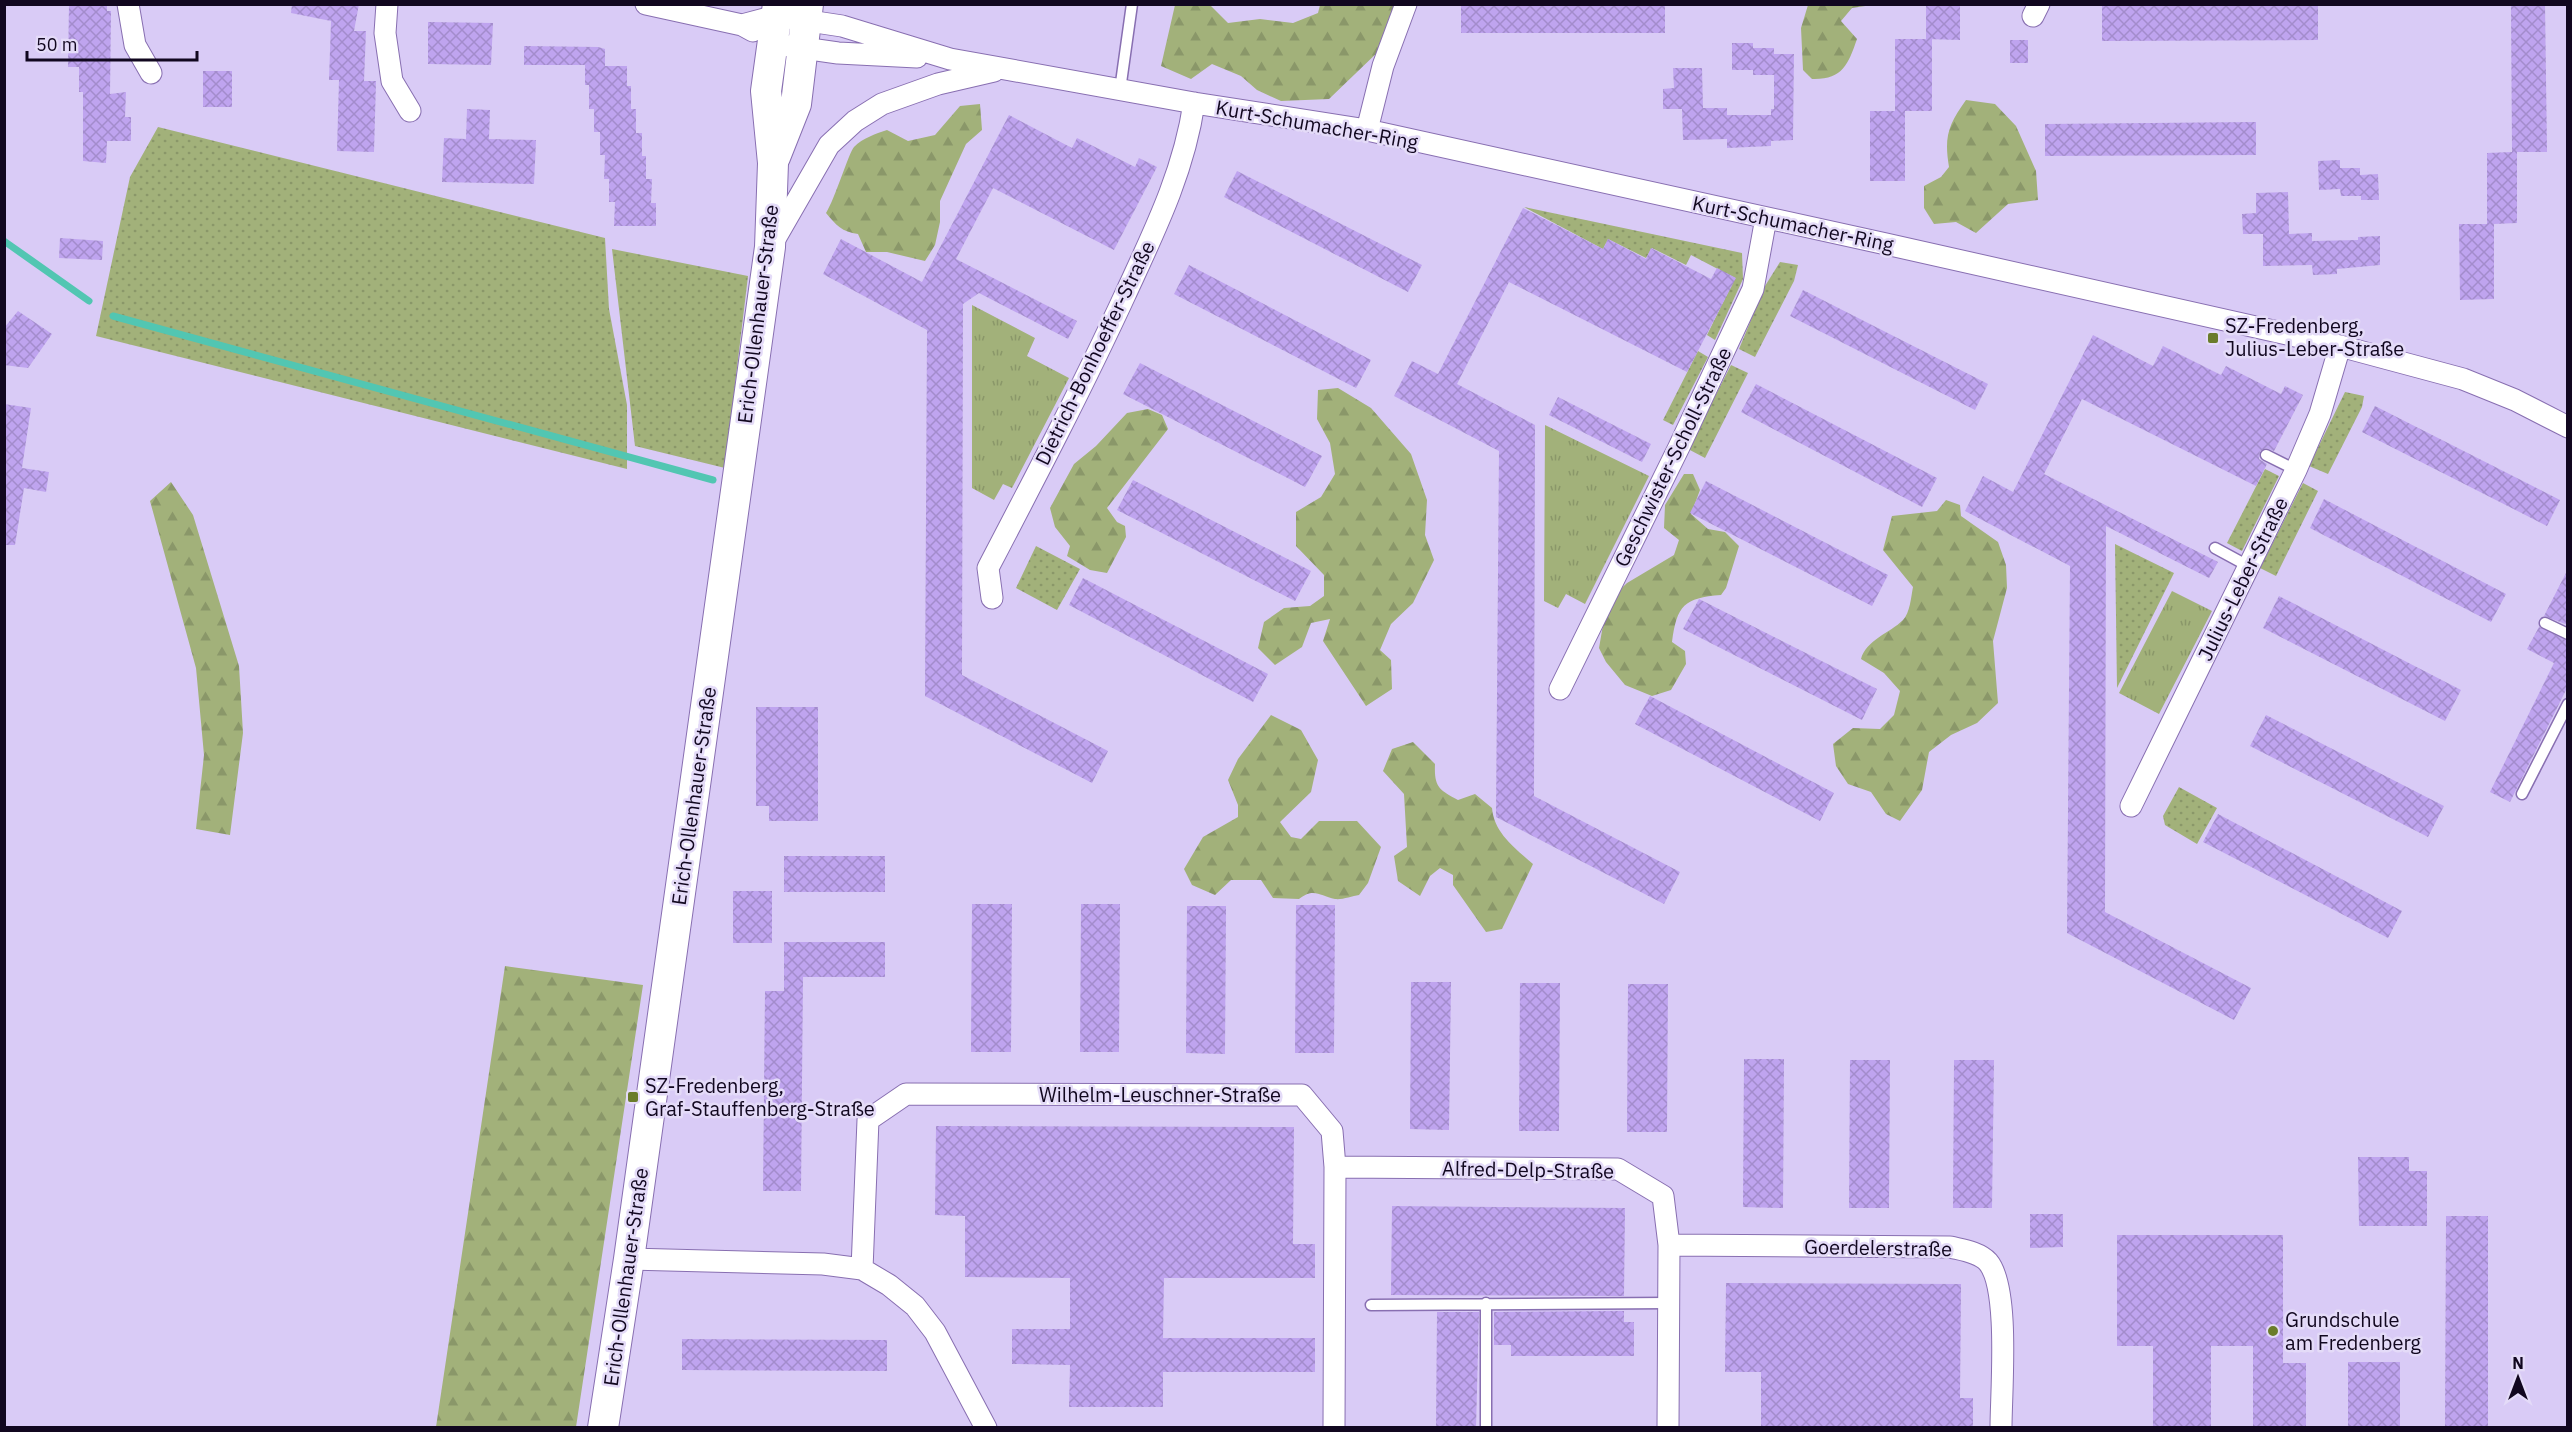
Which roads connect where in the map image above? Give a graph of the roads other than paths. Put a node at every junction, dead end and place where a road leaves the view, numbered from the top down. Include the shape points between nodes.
1 (128, 4) edge
2 (387, 4) edge
3 (646, 4) edge
4 (1132, 4) edge
5 (1406, 4) edge
6 (693, 9) edge
7 (776, 21) edge
8 (806, 25) edge
9 (1005, 69) junction
10 (151, 73) dead end
11 (1120, 90) junction
12 (1194, 103) junction
13 (410, 111) dead end
14 (1367, 130) junction
15 (773, 163) junction
16 (1766, 218) junction
17 (770, 247) junction
18 (2340, 346) junction
19 (2568, 427) edge
20 (2266, 455) dead end
21 (2296, 470) junction
22 (2215, 548) dead end
23 (2250, 567) junction
24 (992, 598) dead end
25 (2545, 623) dead end
26 (2568, 634) edge
27 (1560, 688) dead end
28 (2568, 705) edge
29 (2522, 794) dead end
30 (2131, 806) dead end
31 (1335, 1167) junction
32 (1669, 1245) junction
33 (629, 1260) junction
34 (862, 1269) junction
35 (1486, 1303) junction
36 (1668, 1303) junction
37 (1371, 1305) dead end
38 (603, 1428) edge
39 (986, 1428) edge
40 (1334, 1428) edge
41 (1486, 1428) edge
42 (1668, 1428) edge
43 (2001, 1428) edge

1 - 10 street via 135,45
2 - 13 street via 385,33 392,81
3 - 6 street
4 - 11 lane
5 - 14 street via 1383,66
6 - 7 street via 742,25
7 - 8 street, Kurt-Schumacher-Ring
7 - 15 street, Erich-Ollenhauer-Straße via 765,91
8 - 9 street, Kurt-Schumacher-Ring via 838,53 950,59
8 - 15 street, Erich-Ollenhauer-Straße via 796,104
9 - 11 street, Kurt-Schumacher-Ring
9 - 17 street, Kurt-Schumacher-Ring via 938,84 882,104 855,121 829,145
11 - 12 street, Kurt-Schumacher-Ring
12 - 14 street, Kurt-Schumacher-Ring
12 - 24 street, Dietrich-Bonhoeffer-Straße via 1189,138 1171,195 1092,366 988,568
14 - 16 street, Kurt-Schumacher-Ring
15 - 17 street, Erich-Ollenhauer-Straße
16 - 18 street, Kurt-Schumacher-Ring
16 - 27 street, Geschwister-Scholl-Straße via 1753,289
17 - 33 street, Erich-Ollenhauer-Straße
18 - 19 street, Kurt-Schumacher-Ring via 2463,379
18 - 21 street, Julius-Leber-Straße via 2320,414
20 - 21 lane
21 - 23 street, Julius-Leber-Straße
22 - 23 lane
23 - 30 street, Julius-Leber-Straße
25 - 26 lane
28 - 29 lane
31 - 32 street, Alfred-Delp-Straße via 1618,1169 1663,1196
31 - 34 street, Wilhelm-Leuschner-Straße via 1332,1131 1302,1095 906,1094 868,1120
31 - 40 street, Wilhelm-Leuschner-Straße
32 - 36 street, Alfred-Delp-Straße
32 - 43 street, Goerdelerstraße via 1950,1247 1973,1252 1988,1261 1998,1280
33 - 34 street via 822,1264
33 - 38 street, Erich-Ollenhauer-Straße
34 - 39 street via 915,1306 935,1332
35 - 36 lane
35 - 37 lane
35 - 41 lane
36 - 42 street, Alfred-Delp-Straße

